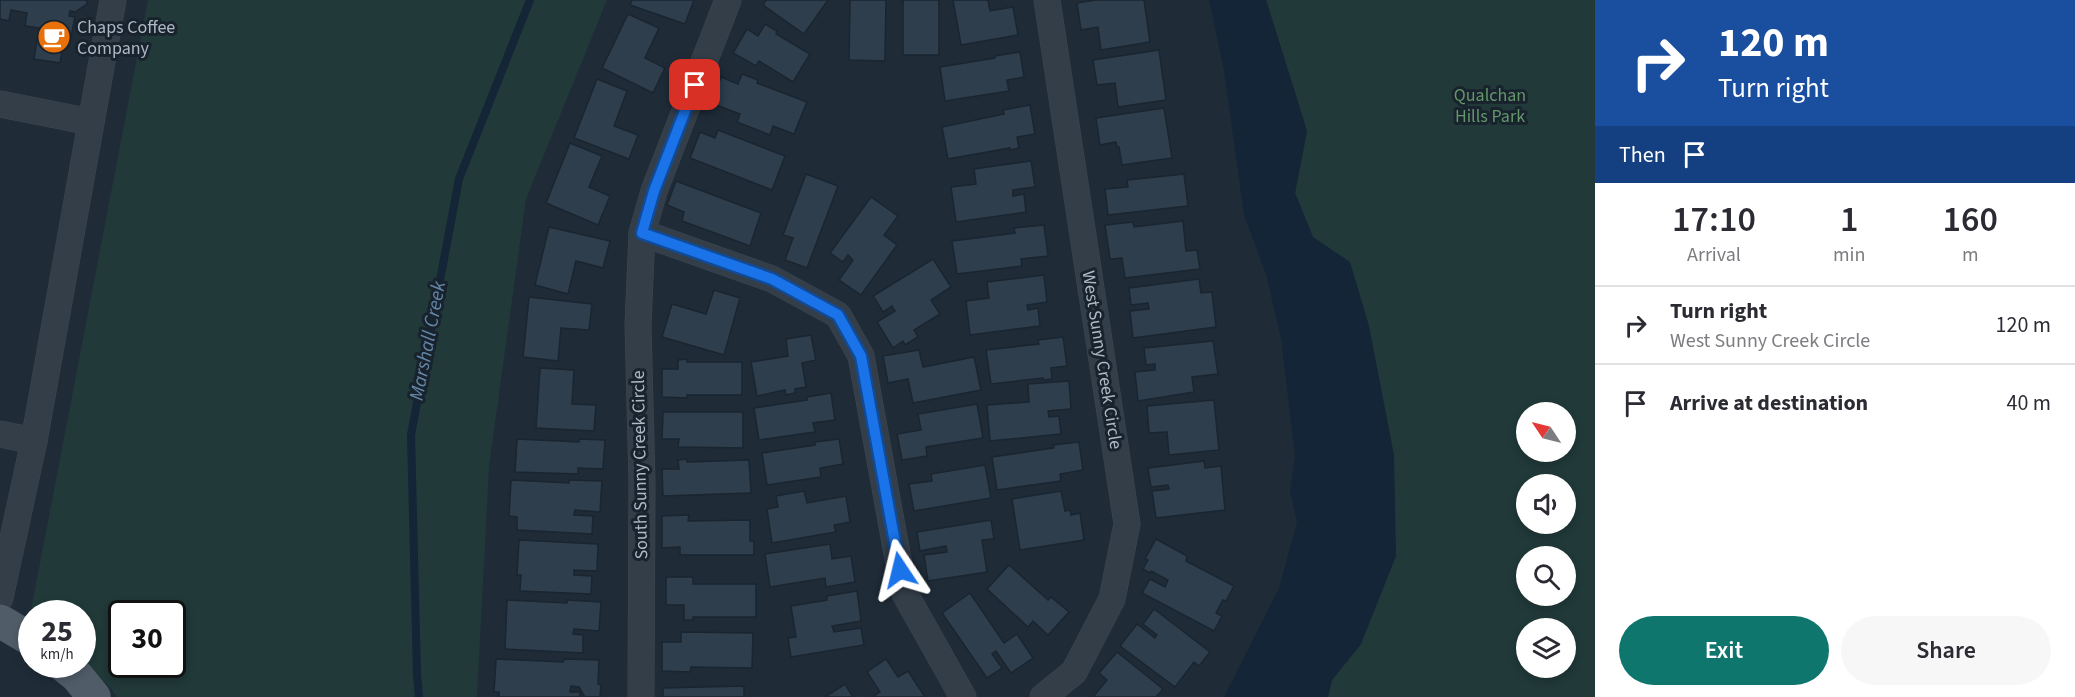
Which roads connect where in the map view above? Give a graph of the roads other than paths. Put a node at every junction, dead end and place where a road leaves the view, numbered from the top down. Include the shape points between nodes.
1 (113, 0) edge
2 (728, 0) edge
3 (1047, 0) edge
4 (0, 104) edge
5 (91, 122) junction
6 (642, 233) junction
7 (0, 434) edge
8 (34, 441) junction
9 (0, 598) edge
10 (0, 621) edge
11 (18, 632) edge
12 (79, 678) edge
13 (94, 697) edge
14 (641, 697) edge
15 (963, 697) edge
16 (1043, 697) edge

1 - 5 street
2 - 6 street via 654,191
3 - 16 street, West Sunny Creek Circle via 1127,524 1112,599 1074,672
4 - 5 street
5 - 8 street
6 - 14 street, South Sunny Creek Circle via 638,325
6 - 15 street via 772,279 838,315 861,356 903,592
7 - 8 street
8 - 9 street
10 - 11 main road
12 - 13 main road

